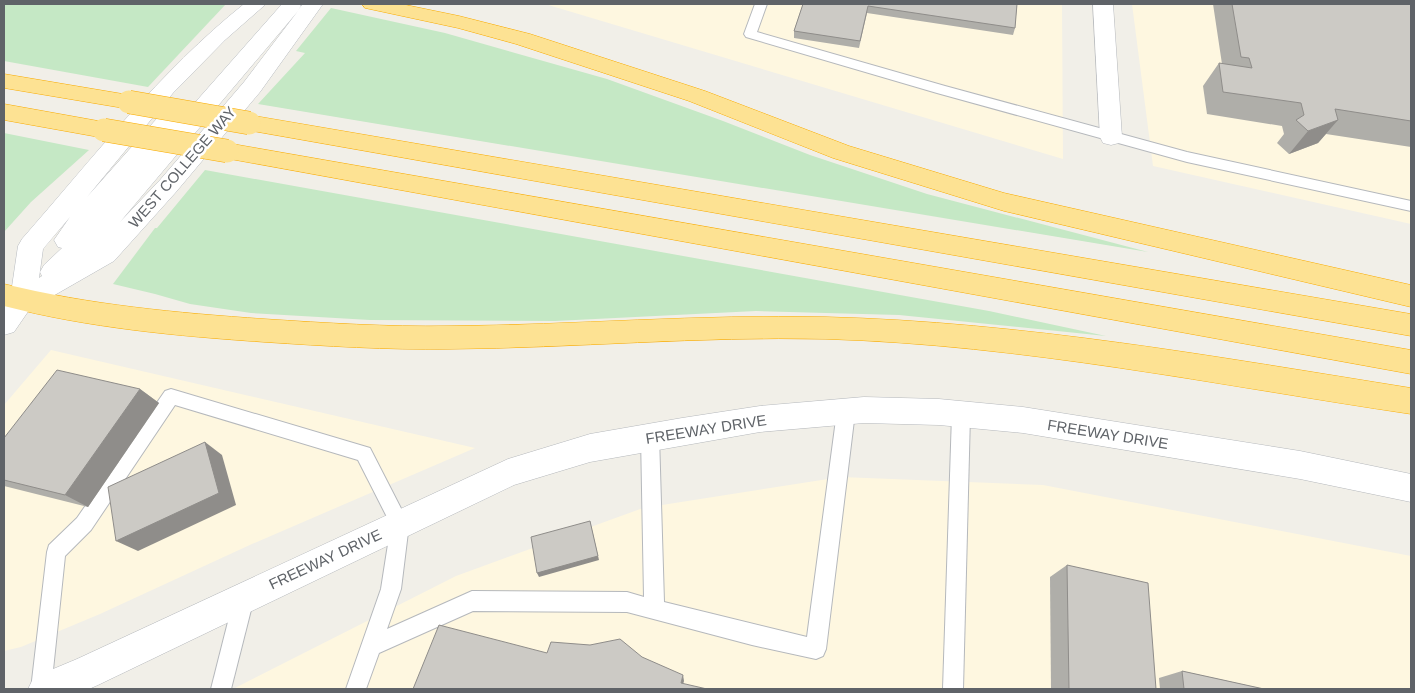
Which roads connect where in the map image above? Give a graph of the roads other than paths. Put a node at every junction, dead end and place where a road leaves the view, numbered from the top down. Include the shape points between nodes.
1 (256, 4) edge
2 (265, 4) edge
3 (293, 4) edge
4 (313, 4) edge
5 (379, 4) edge
6 (761, 4) edge
7 (1103, 4) edge
8 (4, 81) edge
9 (4, 112) edge
10 (1111, 137) junction
11 (1411, 206) edge
12 (1411, 296) edge
13 (13, 298) edge
14 (4, 324) edge
15 (1411, 325) edge
16 (1411, 362) edge
17 (1411, 401) edge
18 (846, 412) junction
19 (961, 415) junction
20 (650, 436) junction
21 (1411, 488) edge
22 (400, 524) junction
23 (244, 598) junction
24 (654, 609) junction
25 (371, 646) junction
26 (41, 689) edge
27 (46, 689) edge
28 (221, 689) edge
29 (356, 689) edge
30 (953, 689) edge

1 - 13 main road via 165,88 30,246
2 - 13 main road, WEST COLLEGE WAY
3 - 13 main road, WEST COLLEGE WAY via 108,220
4 - 13 main road, WEST COLLEGE WAY via 252,87 105,254
5 - 12 highway via 523,39 697,96 841,152 995,200
6 - 10 lane via 750,34
7 - 10 main road
8 - 15 highway, bridge
9 - 16 highway, bridge
10 - 11 lane
13 - 14 main road, WEST COLLEGE WAY
13 - 17 highway via 85,313 327,336 447,338 740,327 830,328 1009,339
18 - 19 main road, FREEWAY DRIVE via 874,410
18 - 20 main road, FREEWAY DRIVE via 760,419
18 - 24 lane via 816,649
19 - 21 main road, FREEWAY DRIVE via 1023,420 1280,462
19 - 30 lane
20 - 22 main road, FREEWAY DRIVE via 590,448 508,473
20 - 24 lane
22 - 23 main road, FREEWAY DRIVE
22 - 25 lane via 391,590
22 - 26 lane via 364,454 171,396 84,524 56,552
23 - 27 main road, FREEWAY DRIVE
23 - 28 lane
24 - 25 lane via 627,602 472,601
25 - 29 lane

